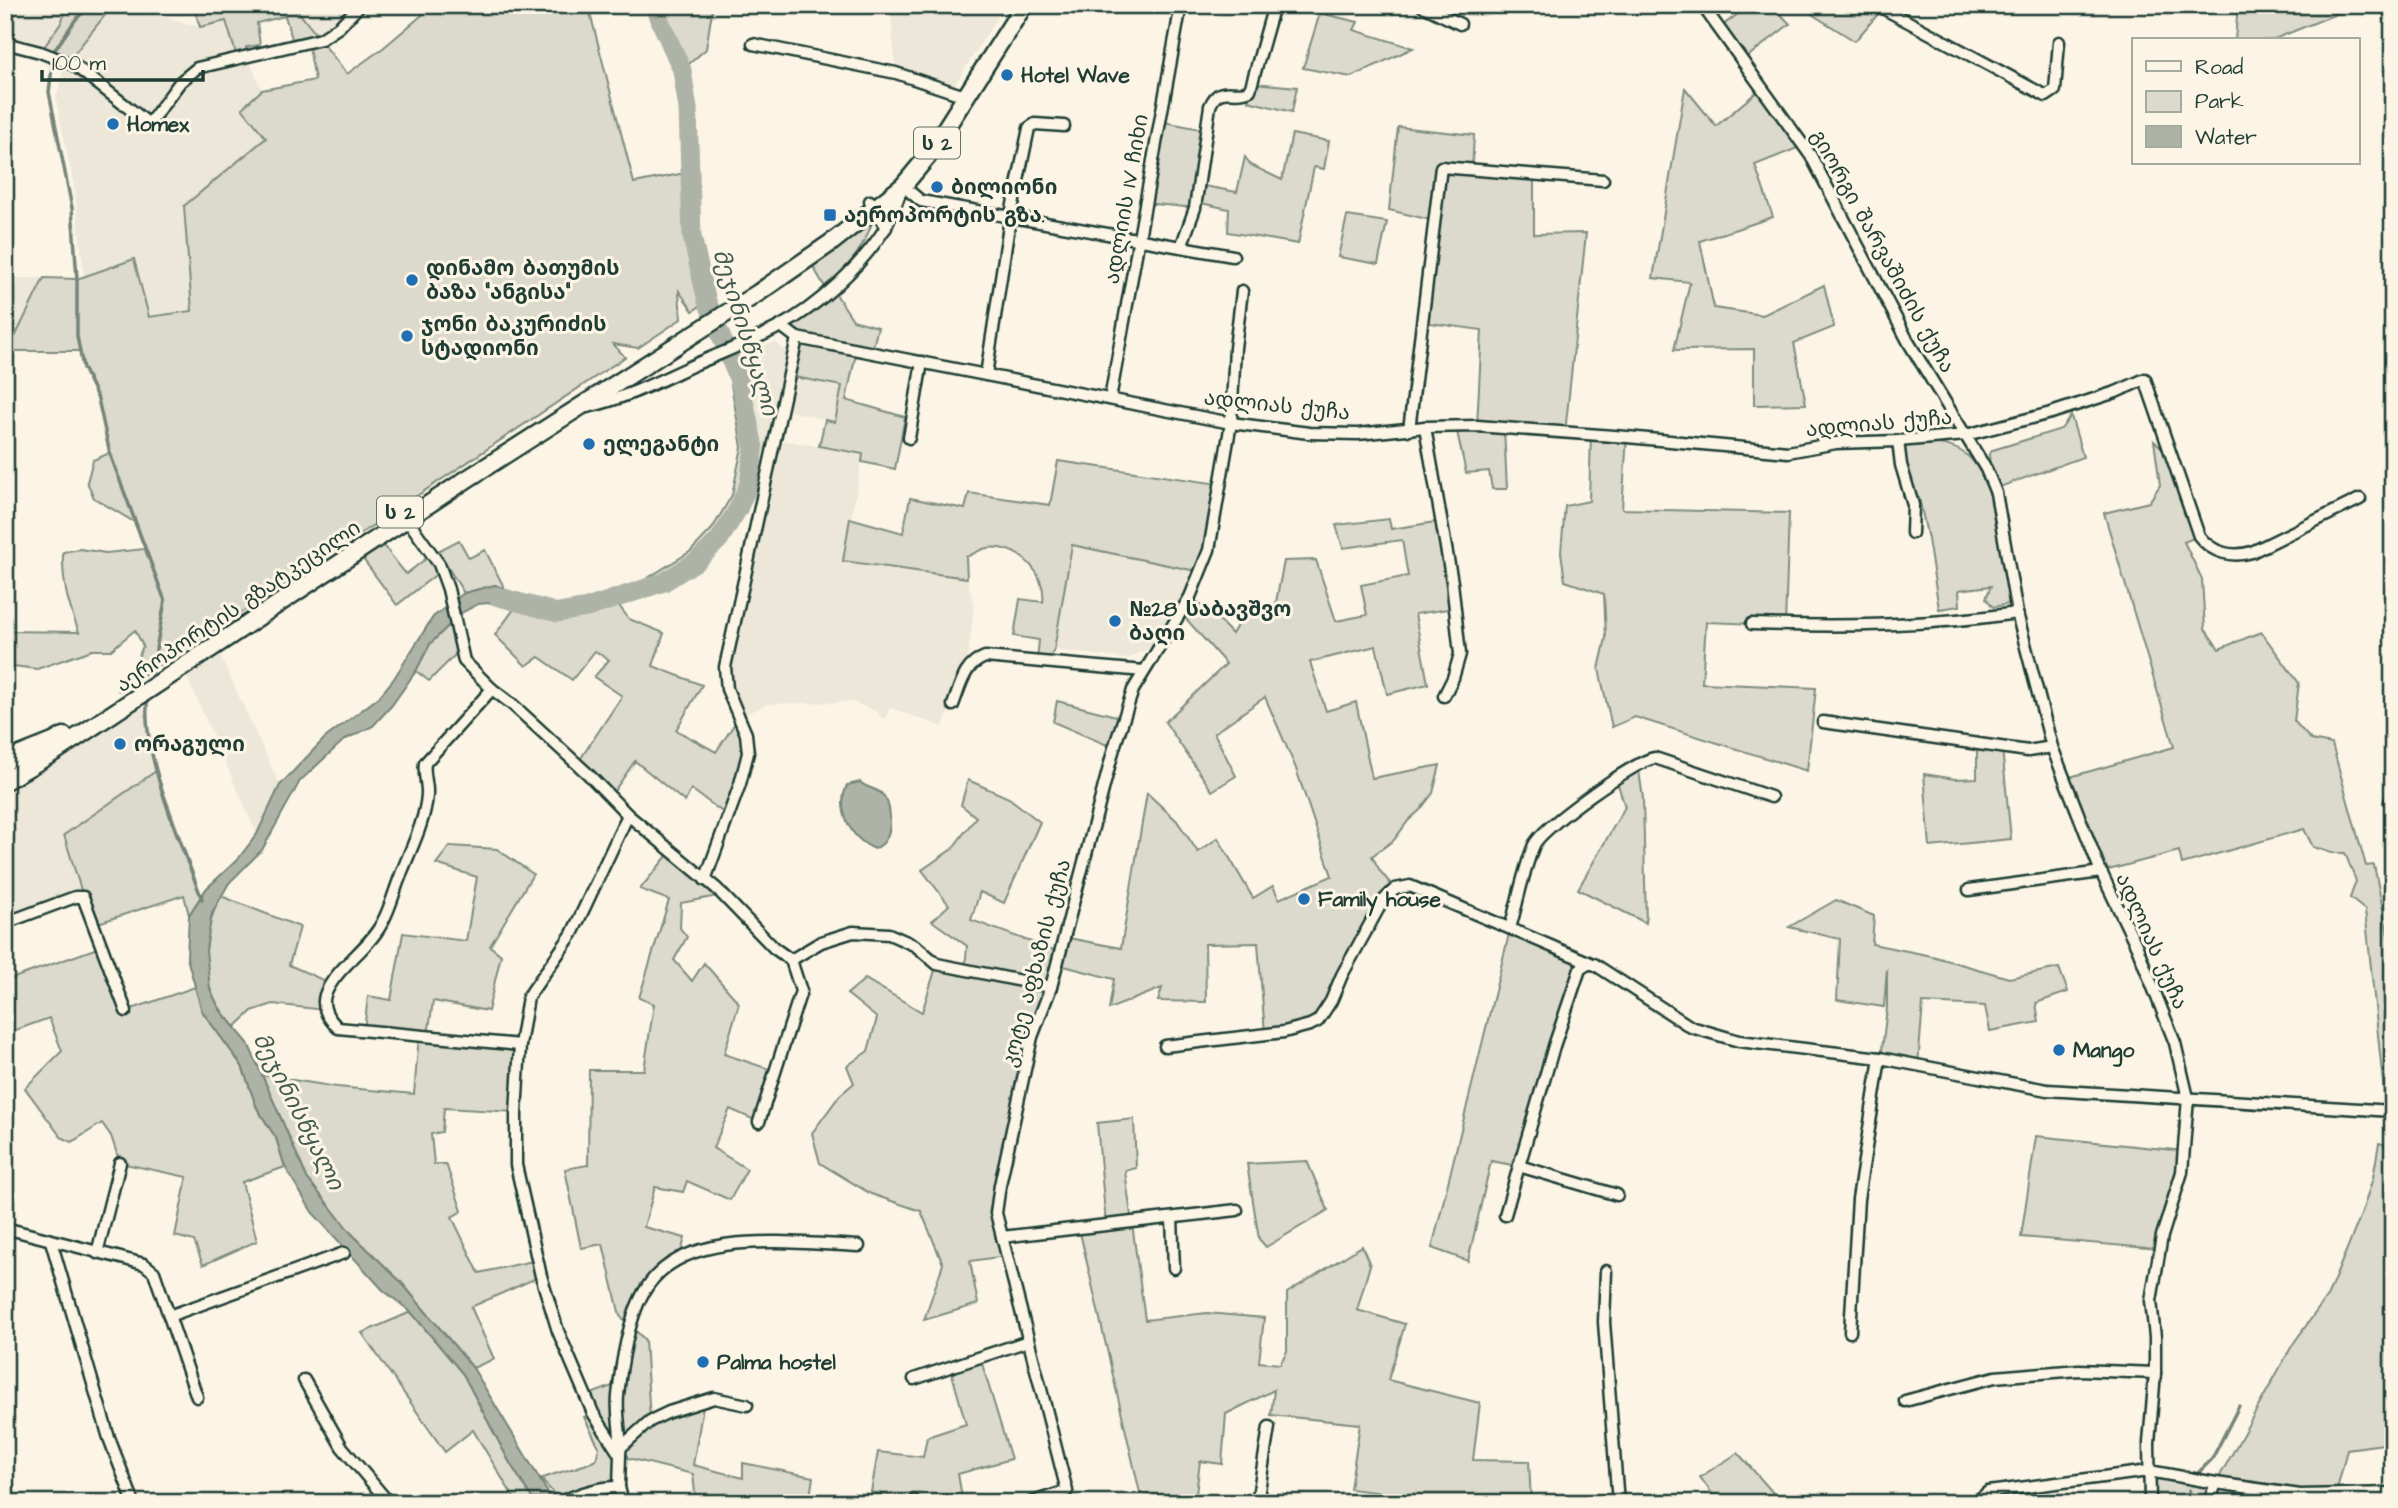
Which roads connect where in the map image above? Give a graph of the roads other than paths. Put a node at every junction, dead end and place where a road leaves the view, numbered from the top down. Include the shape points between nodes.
1 (360, 5) edge
2 (1014, 5) edge
3 (1024, 5) edge
4 (1181, 5) edge
5 (1274, 5) edge
6 (1421, 5) edge
7 (1702, 5) edge
8 (1877, 5) edge
9 (1460, 24) dead end
10 (2059, 42) dead end
11 (5, 43) edge
12 (753, 44) dead end
13 (959, 94) junction
14 (1064, 126) dead end
15 (1603, 180) dead end
16 (903, 186) junction
17 (873, 205) junction
18 (1010, 219) junction
19 (886, 228) junction
20 (1138, 240) junction
21 (1181, 247) junction
22 (1233, 256) dead end
23 (1242, 291) dead end
24 (697, 326) junction
25 (781, 326) junction
26 (797, 338) junction
27 (922, 362) junction
28 (986, 375) junction
29 (1110, 399) junction
30 (576, 409) junction
31 (1231, 424) junction
32 (1426, 428) junction
33 (1409, 430) junction
34 (1966, 435) junction
35 (909, 438) dead end
36 (1898, 441) junction
37 (2360, 499) dead end
38 (407, 519) junction
39 (1912, 533) dead end
40 (2017, 613) junction
41 (1752, 624) dead end
42 (168, 671) junction
43 (1144, 671) junction
44 (492, 689) junction
45 (135, 693) junction
46 (1444, 695) dead end
47 (953, 705) dead end
48 (1823, 722) dead end
49 (2052, 747) junction
50 (5, 761) edge
51 (5, 781) edge
52 (1770, 797) dead end
53 (628, 816) junction
54 (2101, 872) junction
55 (705, 880) junction
56 (1969, 890) dead end
57 (5, 923) edge
58 (1510, 928) junction
59 (791, 960) junction
60 (1594, 964) junction
61 (1051, 987) junction
62 (126, 1011) dead end
63 (520, 1045) junction
64 (1165, 1046) dead end
65 (1880, 1058) junction
66 (2188, 1097) junction
67 (2393, 1111) edge
68 (759, 1122) dead end
69 (120, 1163) dead end
70 (1519, 1166) junction
71 (1617, 1195) dead end
72 (1237, 1210) dead end
73 (1505, 1215) dead end
74 (1172, 1217) junction
75 (5, 1228) edge
76 (1002, 1237) junction
77 (51, 1241) junction
78 (859, 1246) dead end
79 (97, 1253) junction
80 (344, 1253) dead end
81 (1174, 1268) dead end
82 (1606, 1271) dead end
83 (169, 1316) junction
84 (1850, 1332) dead end
85 (1028, 1341) junction
86 (2155, 1373) junction
87 (914, 1379) dead end
88 (304, 1380) dead end
89 (197, 1397) dead end
90 (1905, 1401) dead end
91 (747, 1405) dead end
92 (1269, 1427) dead end
93 (620, 1452) junction
94 (2149, 1471) junction
95 (2216, 1483) junction
96 (619, 1487) junction
97 (2393, 1493) edge
98 (560, 1502) edge
99 (134, 1503) edge
100 (389, 1503) edge
101 (623, 1503) edge
102 (1030, 1503) edge
103 (1257, 1503) edge
104 (1618, 1503) edge
105 (1975, 1503) edge
106 (2150, 1503) edge
107 (2209, 1503) edge

1 - 11 street via 321,39 197,68 180,82 149,124 74,65
2 - 13 highway, აეროპორტის გზატკეცილი / ს 2
3 - 16 highway, აეროპორტის გზატკეცილი / ს 2 via 935,146
4 - 20 street, ადლიის IV ჩიხი
5 - 21 street via 1250,90 1213,97 1195,208
6 - 9 street
7 - 34 street, გიორგი შარვაშიძის ქუჩა via 1811,156 1909,343
8 - 10 street via 2046,96 2055,90
12 - 13 street via 895,73
13 - 17 highway, აეროპორტის გზატკეცილი / ს 2 via 921,151
14 - 18 street via 1035,124 1029,128
15 - 33 street via 1441,167
16 - 17 highway, აეროპორტის გზატკეცილი / ს 2
16 - 18 street via 921,201
16 - 19 street
17 - 19 street
17 - 24 highway, აეროპორტის გზატკეცილი / ს 2 via 802,263
18 - 20 street
18 - 28 street
19 - 25 street via 832,288
20 - 21 street
20 - 29 street, ადლიის IV ჩიხი
21 - 22 street
23 - 31 street, კოტე აფხაზის ქუჩა
24 - 30 highway, აეროპორტის გზატკეცილი / ს 2
24 - 42 highway, აეროპორტის გზატკეცილი / ს 2
25 - 26 street, ადლიას ქუჩა
25 - 30 street via 617,398
26 - 27 street, ადლიას ქუჩა
26 - 55 street via 725,667 727,690 746,734 748,753
27 - 28 street, ადლიას ქუჩა
27 - 35 street
28 - 29 street, ადლიას ქუჩა
29 - 31 street, ადლიას ქუჩა
30 - 38 highway, აეროპორტის გზატკეცილი / ს 2
31 - 33 street, ადლიას ქუჩა via 1309,433
31 - 43 street, კოტე აფხაზის ქუჩა via 1209,550 1190,597
32 - 33 street, ადლიას ქუჩა
32 - 36 street, ადლიას ქუჩა via 1477,426 1787,452 1836,443
32 - 46 street via 1460,654
34 - 36 street, ადლიას ქუჩა
34 - 37 street via 2051,413 2145,379 2207,546 2230,554 2252,552
34 - 40 street, ადლიას ქუჩა via 1996,493
36 - 39 street via 1913,505
38 - 42 highway, აეროპორტის გზატკეცილი / ს 2
38 - 44 street via 439,564 464,661
40 - 41 street via 1944,623
40 - 49 street, ადლიას ქუჩა
42 - 45 highway, აეროპორტის გზატკეცილი / ს 2
43 - 47 street via 985,657 967,667
43 - 61 street, კოტე აფხაზის ქუჩა via 1114,747
44 - 53 street
44 - 63 street via 425,763 427,794 422,817 382,924 362,952 337,975 325,996 324,1010 338,1028
45 - 50 highway, აეროპორტის გზატკეცილი / ს 2 via 52,742
45 - 51 highway, აეროპორტის გზატკეცილი / ს 2 via 25,772
48 - 49 street via 2028,751
49 - 54 street, ადლიას ქუჩა
52 - 58 street via 1655,758 1637,764 1554,822 1534,843
53 - 55 street
53 - 63 street via 572,934 528,997
54 - 56 street
54 - 66 street, ადლიას ქუჩა via 2175,1043
55 - 59 street
57 - 62 street via 83,897
58 - 60 street
58 - 64 street via 1410,886 1395,889 1382,902 1318,1021 1284,1032
59 - 61 street via 821,942 853,932 889,934 916,946 937,964
59 - 68 street via 801,991
60 - 65 street via 1691,1027 1739,1041
60 - 70 street via 1580,969
61 - 76 street, კოტე აფხაზის ქუჩა via 1032,1037 1000,1185 996,1213
63 - 93 street via 516,1165 525,1211 558,1331 593,1413
65 - 66 street via 2047,1090
65 - 84 street via 1858,1199
66 - 67 street
66 - 86 street, ადლიას ქუჩა via 2182,1172 2162,1236 2151,1301
69 - 79 street
70 - 71 street
70 - 73 street
72 - 74 street
74 - 76 street
74 - 81 street
75 - 77 street
76 - 85 street, კოტე აფხაზის ქუჩა
77 - 79 street
77 - 99 street via 109,1438
78 - 93 street via 728,1243 701,1249 657,1273 645,1290 622,1364 617,1400
79 - 83 street via 144,1264 153,1272
80 - 83 street
82 - 104 street via 1604,1322
83 - 89 street
85 - 87 street
85 - 102 street, კოტე აფხაზის ქუჩა via 1067,1491
86 - 90 street via 2079,1370 1995,1377
86 - 94 street, ადლიას ქუჩა
88 - 100 street via 342,1447
91 - 93 street via 714,1398 669,1412 650,1421
92 - 103 street
93 - 96 street
94 - 95 street
94 - 105 street via 1988,1492
94 - 106 street, ადლიას ქუჩა
95 - 97 street via 2300,1495
95 - 107 street
96 - 98 street via 587,1491
96 - 101 street

